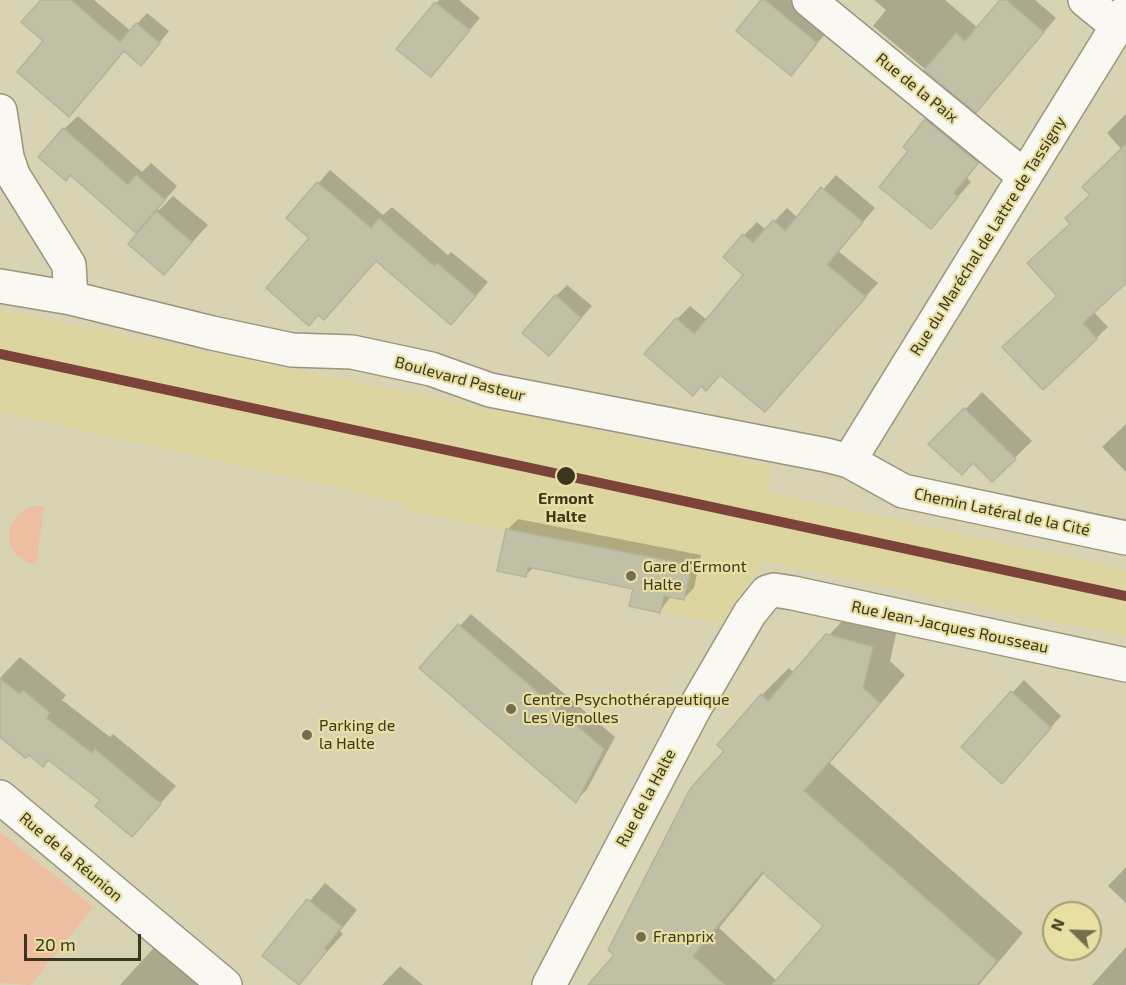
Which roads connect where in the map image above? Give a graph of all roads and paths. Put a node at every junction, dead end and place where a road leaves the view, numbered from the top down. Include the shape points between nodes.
1 (809, 0) edge
2 (1085, 0) edge
3 (1122, 19) edge
4 (0, 111) edge
5 (1024, 176) junction
6 (0, 286) edge
7 (71, 298) junction
8 (849, 461) junction
9 (1126, 538) edge
10 (774, 590) joint
11 (1126, 665) edge
12 (0, 797) edge
13 (225, 985) edge
14 (549, 985) edge

1 - 5 street, Rue de la Paix
2 - 3 street
3 - 5 street, Rue du Maréchal de Lattre de Tassigny
4 - 7 street via 13,175 69,265
5 - 8 street, Rue du Maréchal de Lattre de Tassigny
6 - 7 street, Boulevard Pasteur
7 - 8 street, Boulevard Pasteur via 292,350 352,352 431,369 490,390
8 - 9 street, Chemin Latéral de la Cité via 903,491
10 - 11 street, Rue Jean-Jacques Rousseau
10 - 14 street, Rue de la Halte via 761,596 693,711
12 - 13 street, Rue de la Réunion

